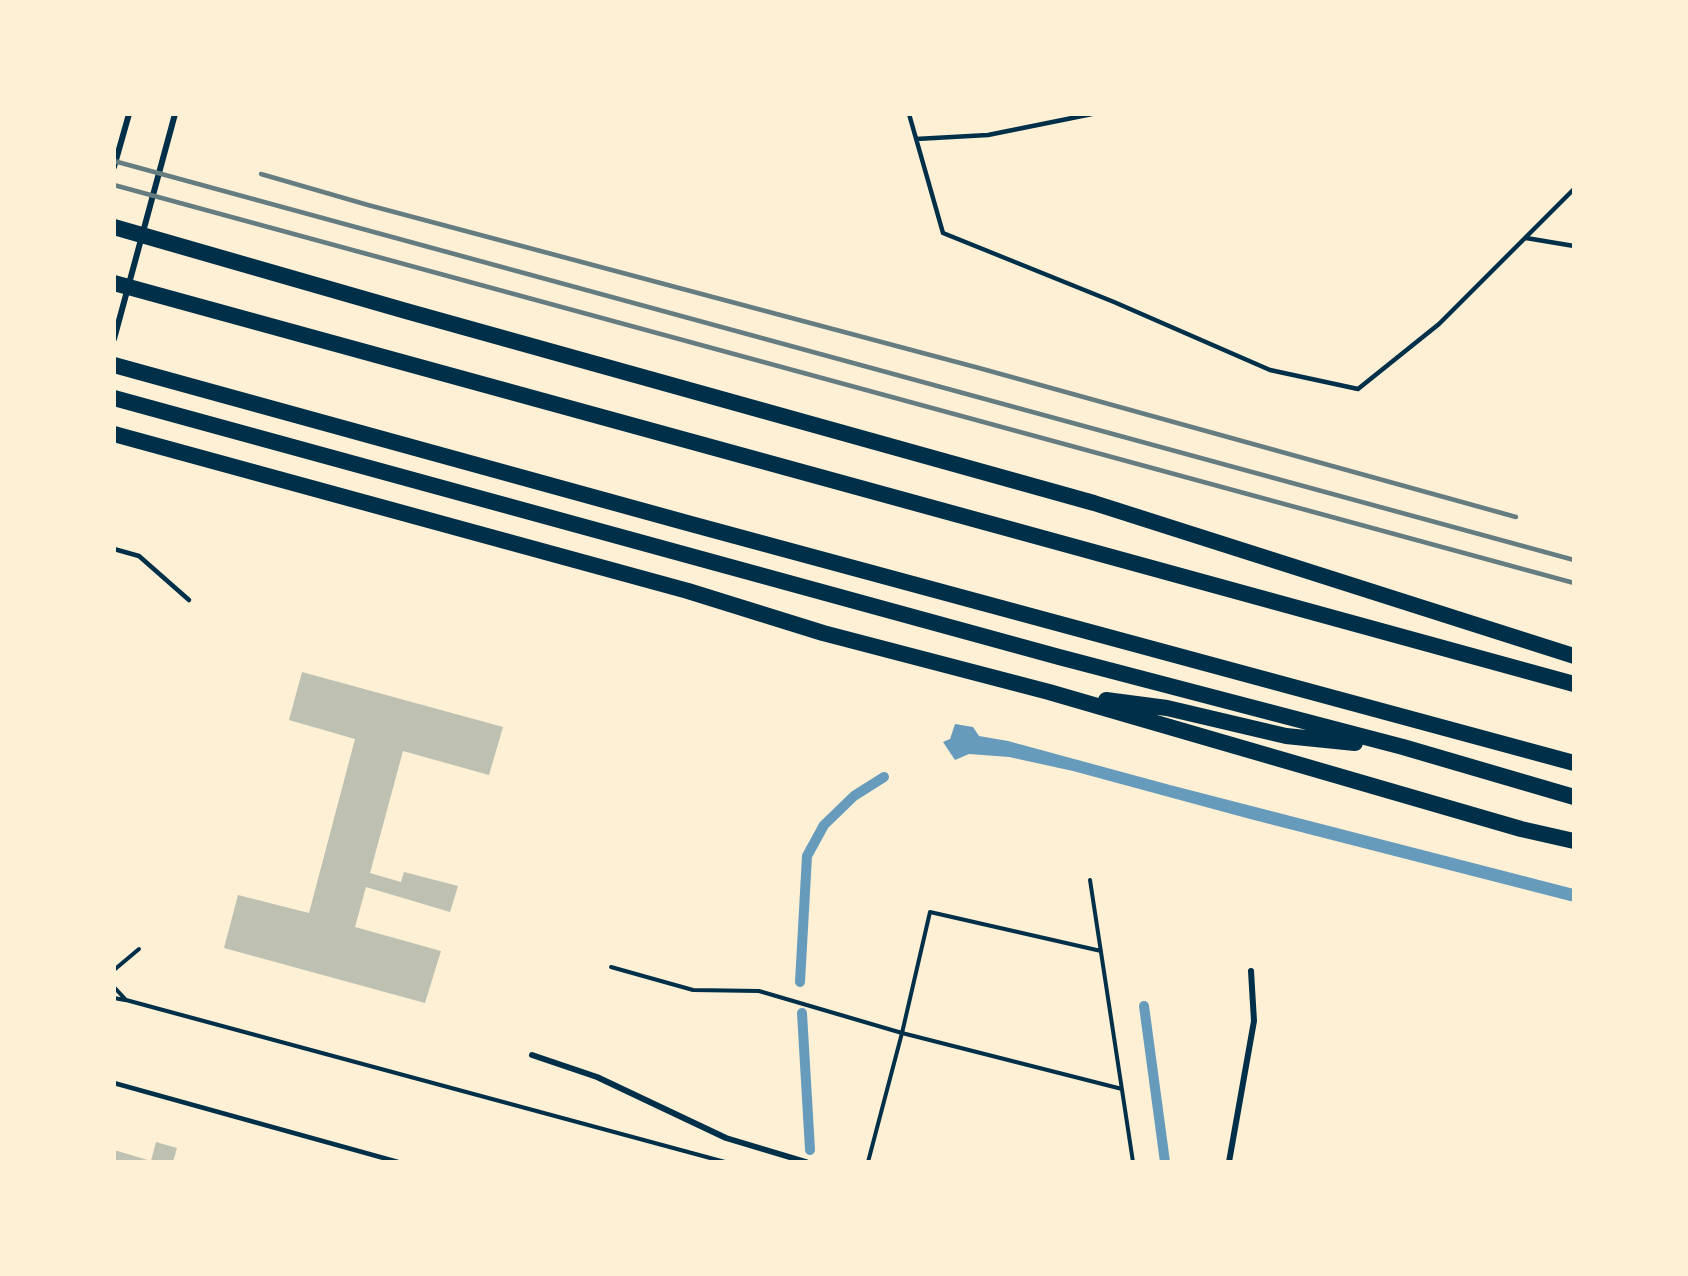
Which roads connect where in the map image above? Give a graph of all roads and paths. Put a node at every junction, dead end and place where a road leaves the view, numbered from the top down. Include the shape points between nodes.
1 (129, 114) edge
2 (175, 114) edge
3 (909, 114) edge
4 (1092, 114) edge
5 (916, 139) junction
6 (114, 167) edge
7 (1574, 189) edge
8 (114, 227) edge
9 (142, 235) junction
10 (1526, 238) junction
11 (1574, 246) edge
12 (114, 283) edge
13 (114, 339) edge
14 (114, 365) edge
15 (114, 398) edge
16 (117, 435) edge
17 (114, 549) edge
18 (189, 600) dead end
19 (1574, 656) edge
20 (1574, 684) edge
21 (1049, 692) junction
22 (1403, 747) junction
23 (1574, 762) edge
24 (1574, 797) edge
25 (1574, 842) edge
26 (1090, 880) dead end
27 (139, 949) dead end
28 (1101, 951) junction
29 (611, 967) dead end
30 (114, 970) edge
31 (1251, 971) dead end
32 (114, 987) edge
33 (114, 998) edge
34 (126, 1000) junction
35 (902, 1033) junction
36 (531, 1055) dead end
37 (114, 1083) edge
38 (1122, 1089) junction
39 (398, 1162) edge
40 (725, 1162) edge
41 (806, 1162) edge
42 (868, 1162) edge
43 (1133, 1162) edge
44 (1228, 1162) edge

1 - 6 street
2 - 9 street
3 - 5 lane
4 - 5 lane via 988,135
5 - 10 lane via 943,233 1270,370 1358,388 1439,324
7 - 10 lane
8 - 9 highway
9 - 13 street
9 - 19 highway via 1094,503
10 - 11 lane
12 - 20 highway
14 - 23 highway
15 - 22 highway via 1059,657
16 - 21 highway via 688,591 823,633
17 - 18 lane via 139,556
21 - 22 highway via 1167,708 1287,736
21 - 25 highway
22 - 24 highway
26 - 28 path
27 - 30 path
28 - 35 path via 930,912
28 - 38 path
29 - 35 path via 693,990 759,991
31 - 44 street via 1254,1021
32 - 34 path
33 - 34 path
34 - 40 path
35 - 38 path
35 - 42 path
36 - 41 street via 597,1077 726,1138
37 - 39 lane
38 - 43 path

